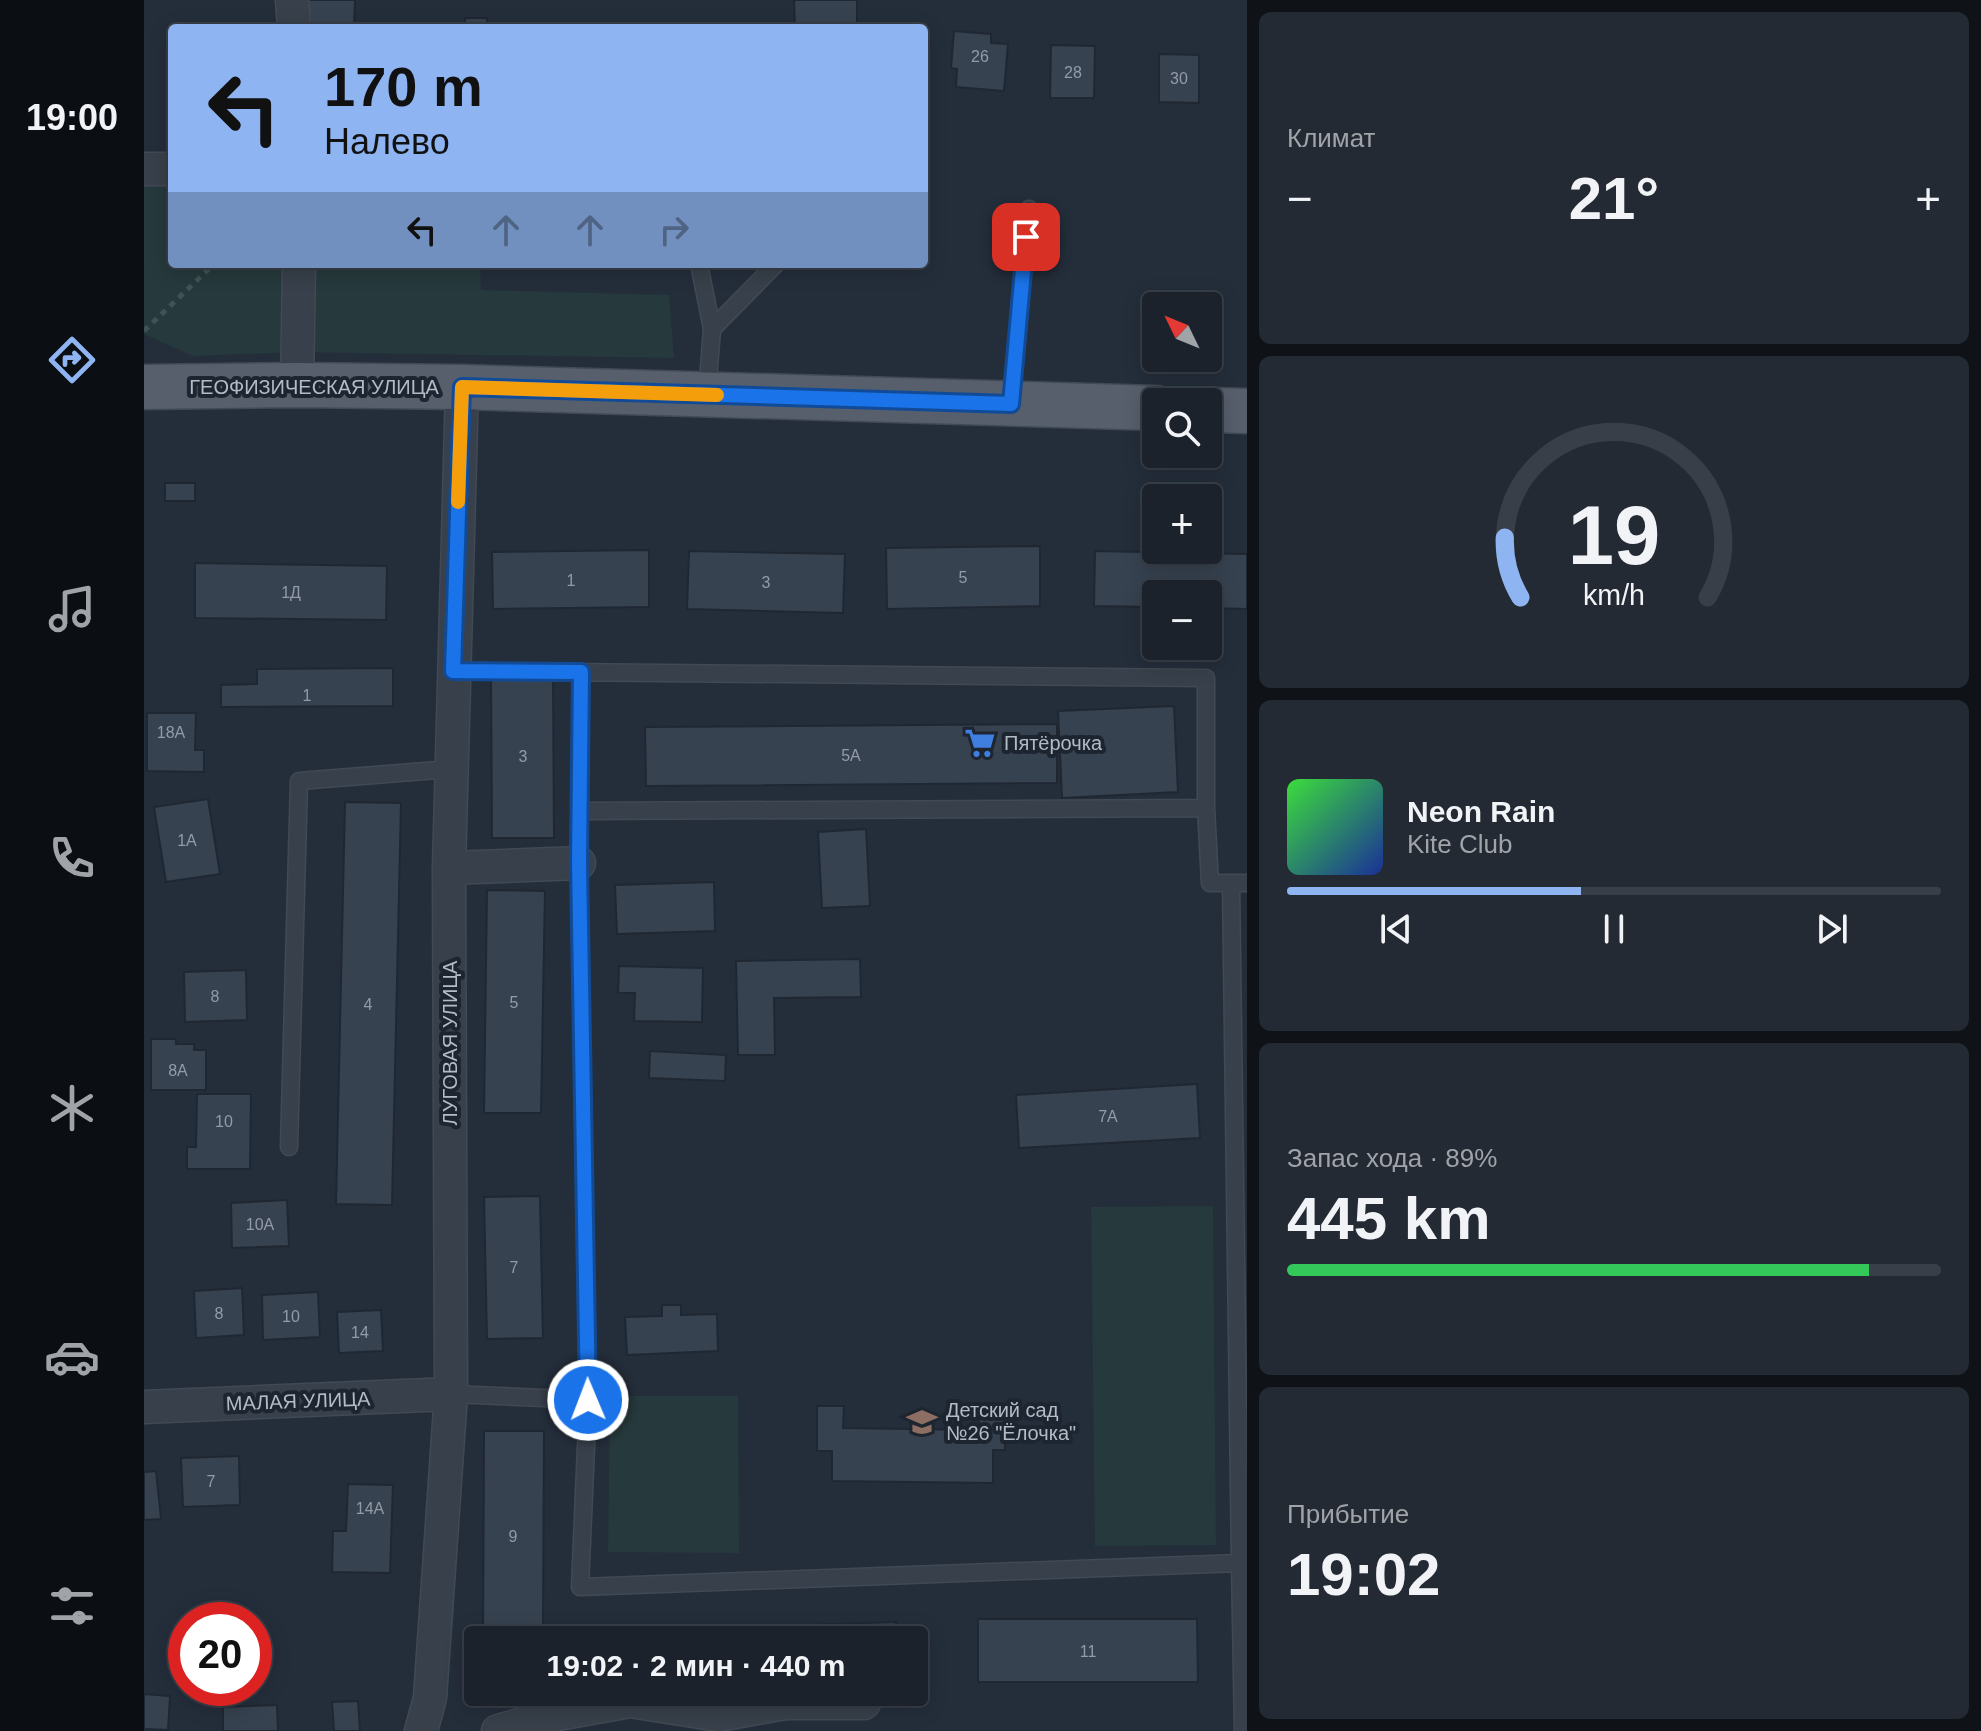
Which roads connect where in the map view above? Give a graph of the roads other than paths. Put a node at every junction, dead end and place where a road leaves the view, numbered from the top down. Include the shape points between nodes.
1 (292, 0) edge
2 (294, 24) edge
3 (144, 169) edge
4 (168, 169) edge
5 (1029, 209) dead end
6 (299, 268) edge
7 (700, 268) edge
8 (772, 268) edge
9 (712, 329) junction
10 (297, 385) junction
11 (144, 387) edge
12 (462, 387) junction
13 (707, 395) junction
14 (1011, 404) junction
15 (1142, 408) edge
16 (1222, 410) edge
17 (1247, 411) edge
18 (453, 671) junction
19 (581, 672) junction
20 (450, 769) junction
21 (1206, 808) junction
22 (580, 811) junction
23 (579, 863) junction
24 (449, 868) junction
25 (1239, 883) edge
26 (289, 1147) dead end
27 (451, 1394) junction
28 (588, 1400) junction
29 (1243, 1404) edge
30 (144, 1407) edge
31 (1240, 1563) junction
32 (602, 1706) edge
33 (662, 1706) edge
34 (768, 1706) edge
35 (421, 1731) edge
36 (498, 1731) edge
37 (1243, 1731) edge

1 - 2 street
3 - 4 street
5 - 14 lane
6 - 10 street
7 - 9 lane
8 - 9 lane
9 - 13 lane
10 - 11 main road, ГЕОФИЗИЧЕСКАЯ УЛИЦА
10 - 12 main road, ГЕОФИЗИЧЕСКАЯ УЛИЦА
12 - 13 main road, ГЕОФИЗИЧЕСКАЯ УЛИЦА
12 - 18 street, ЛУГОВАЯ УЛИЦА
13 - 14 main road, ГЕОФИЗИЧЕСКАЯ УЛИЦА
14 - 15 main road, ГЕОФИЗИЧЕСКАЯ УЛИЦА
16 - 17 main road
18 - 19 lane
18 - 20 street, ЛУГОВАЯ УЛИЦА
19 - 21 lane via 1206,678
19 - 22 lane
20 - 24 street, ЛУГОВАЯ УЛИЦА
20 - 26 lane via 299,781
21 - 22 lane
21 - 25 lane via 1210,883
22 - 23 lane
23 - 24 street
23 - 28 lane
24 - 27 street, ЛУГОВАЯ УЛИЦА
25 - 29 lane
27 - 28 lane
27 - 30 street, МАЛАЯ УЛИЦА
27 - 35 street, ЛУГОВАЯ УЛИЦА via 430,1698
28 - 31 lane via 580,1587
29 - 31 lane
31 - 37 lane
32 - 36 street
33 - 34 street via 719,1715

